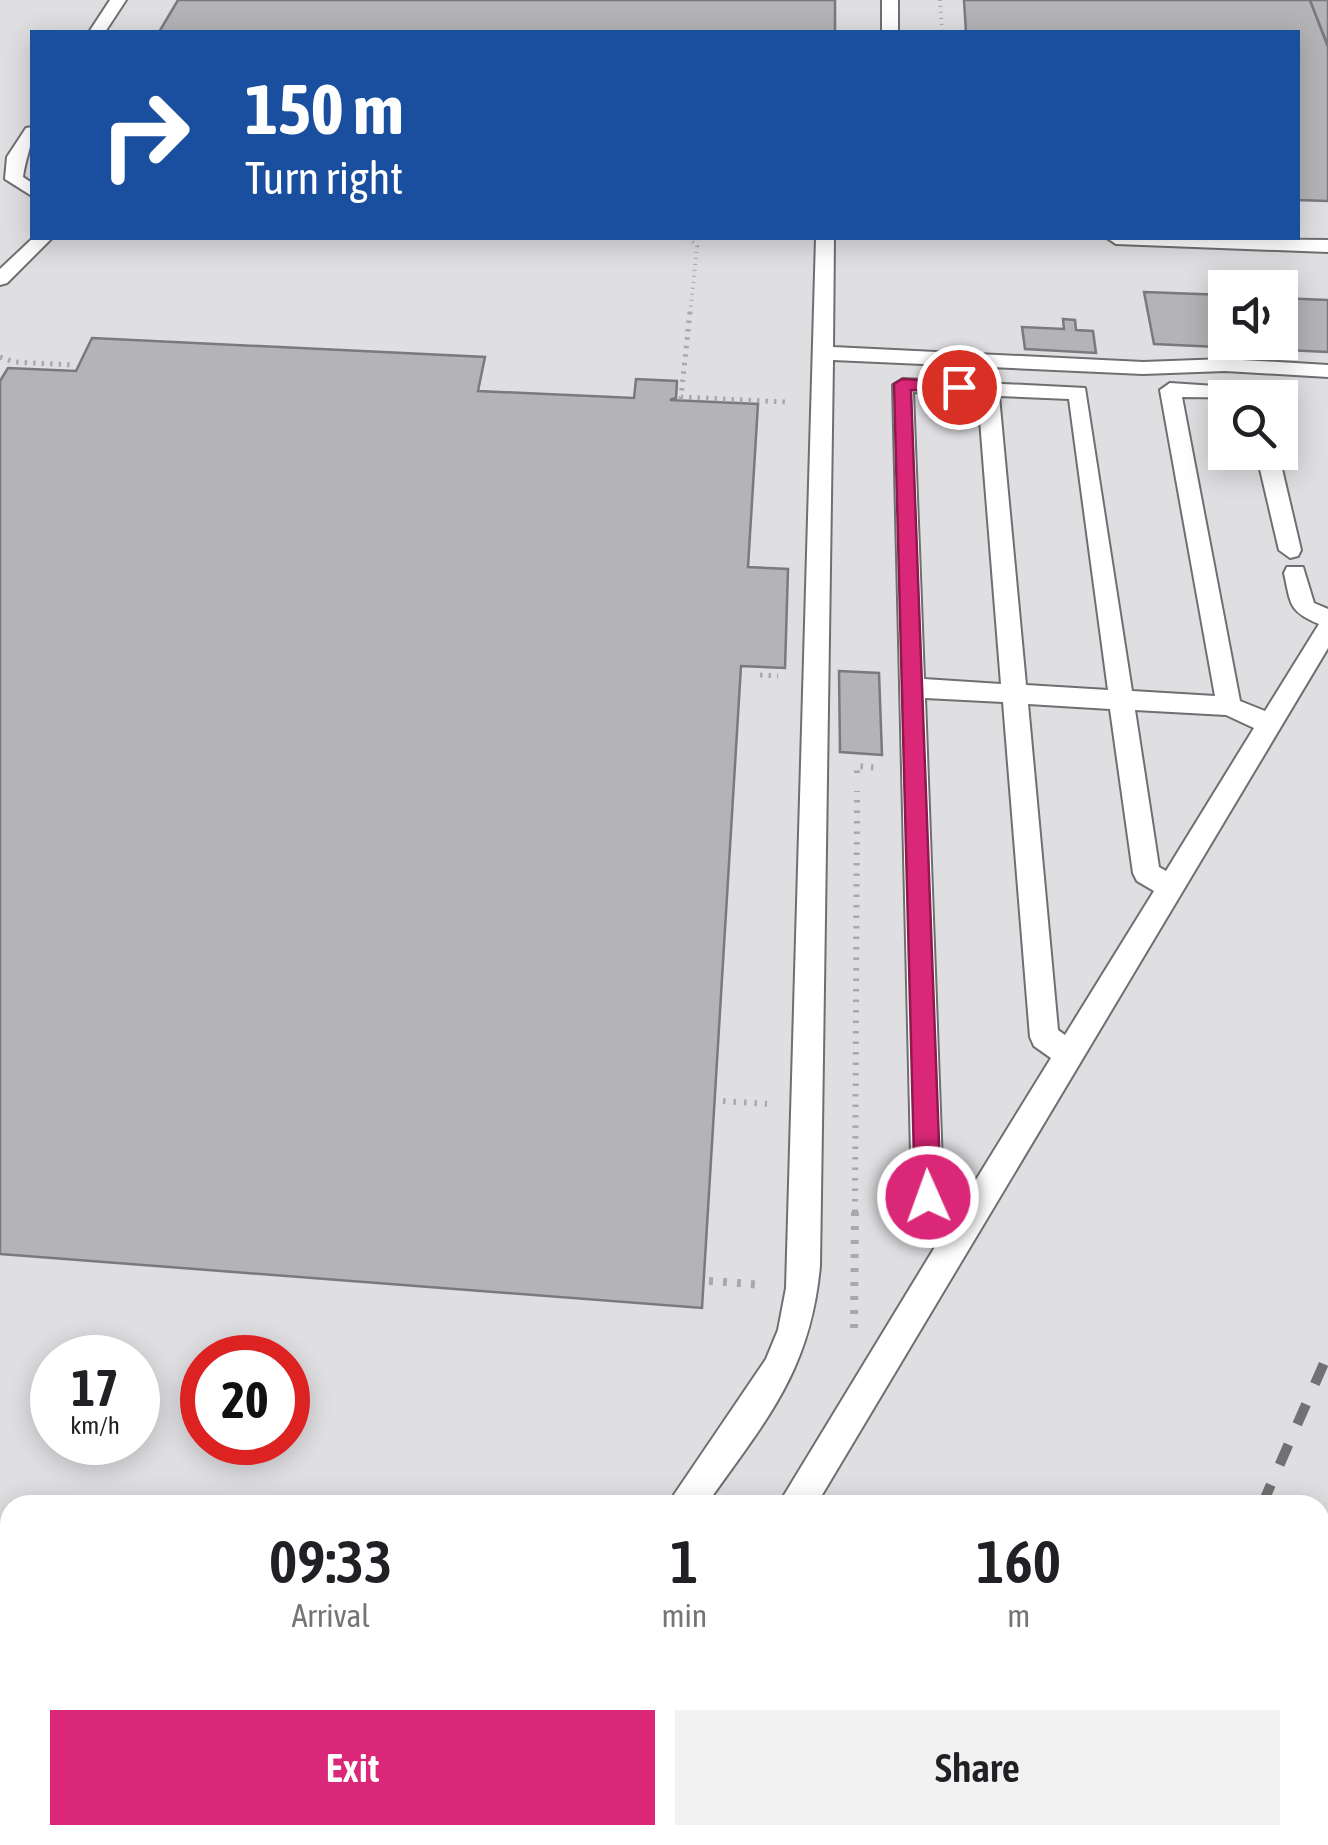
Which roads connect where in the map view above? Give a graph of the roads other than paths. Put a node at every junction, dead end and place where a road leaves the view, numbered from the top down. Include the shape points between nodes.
1 (118, 0) edge
2 (890, 0) edge
3 (97, 30) edge
4 (890, 30) edge
5 (30, 139) edge
6 (7, 180) edge
7 (30, 190) edge
8 (41, 240) edge
9 (825, 240) edge
10 (1169, 240) edge
11 (1328, 246) edge
12 (0, 279) edge
13 (823, 353) junction
14 (1328, 371) edge
15 (1168, 378) junction
16 (1208, 385) edge
17 (988, 389) junction
18 (1271, 470) edge
19 (1328, 618) edge
20 (1328, 628) edge
21 (912, 688) junction
22 (1014, 694) junction
23 (1122, 700) junction
24 (1229, 706) junction
25 (1269, 724) junction
26 (1171, 887) junction
27 (1070, 1054) junction
28 (960, 1235) junction
29 (691, 1495) edge
30 (802, 1495) edge

1 - 3 lane
2 - 4 lane
5 - 6 lane
6 - 7 lane
8 - 12 lane
9 - 13 lane
10 - 11 lane
13 - 15 lane
13 - 29 lane via 802,1287 788,1350
14 - 15 lane via 1225,365
15 - 16 lane
15 - 24 lane
17 - 21 lane via 902,384
17 - 22 lane
17 - 23 lane via 1078,393
18 - 19 lane via 1304,608
20 - 25 lane
21 - 22 lane
21 - 28 lane via 928,1197
22 - 23 lane
22 - 27 lane via 1044,1038
23 - 24 lane
23 - 26 lane via 1146,873
24 - 25 lane
25 - 26 lane
26 - 27 lane
27 - 28 lane
28 - 30 lane

